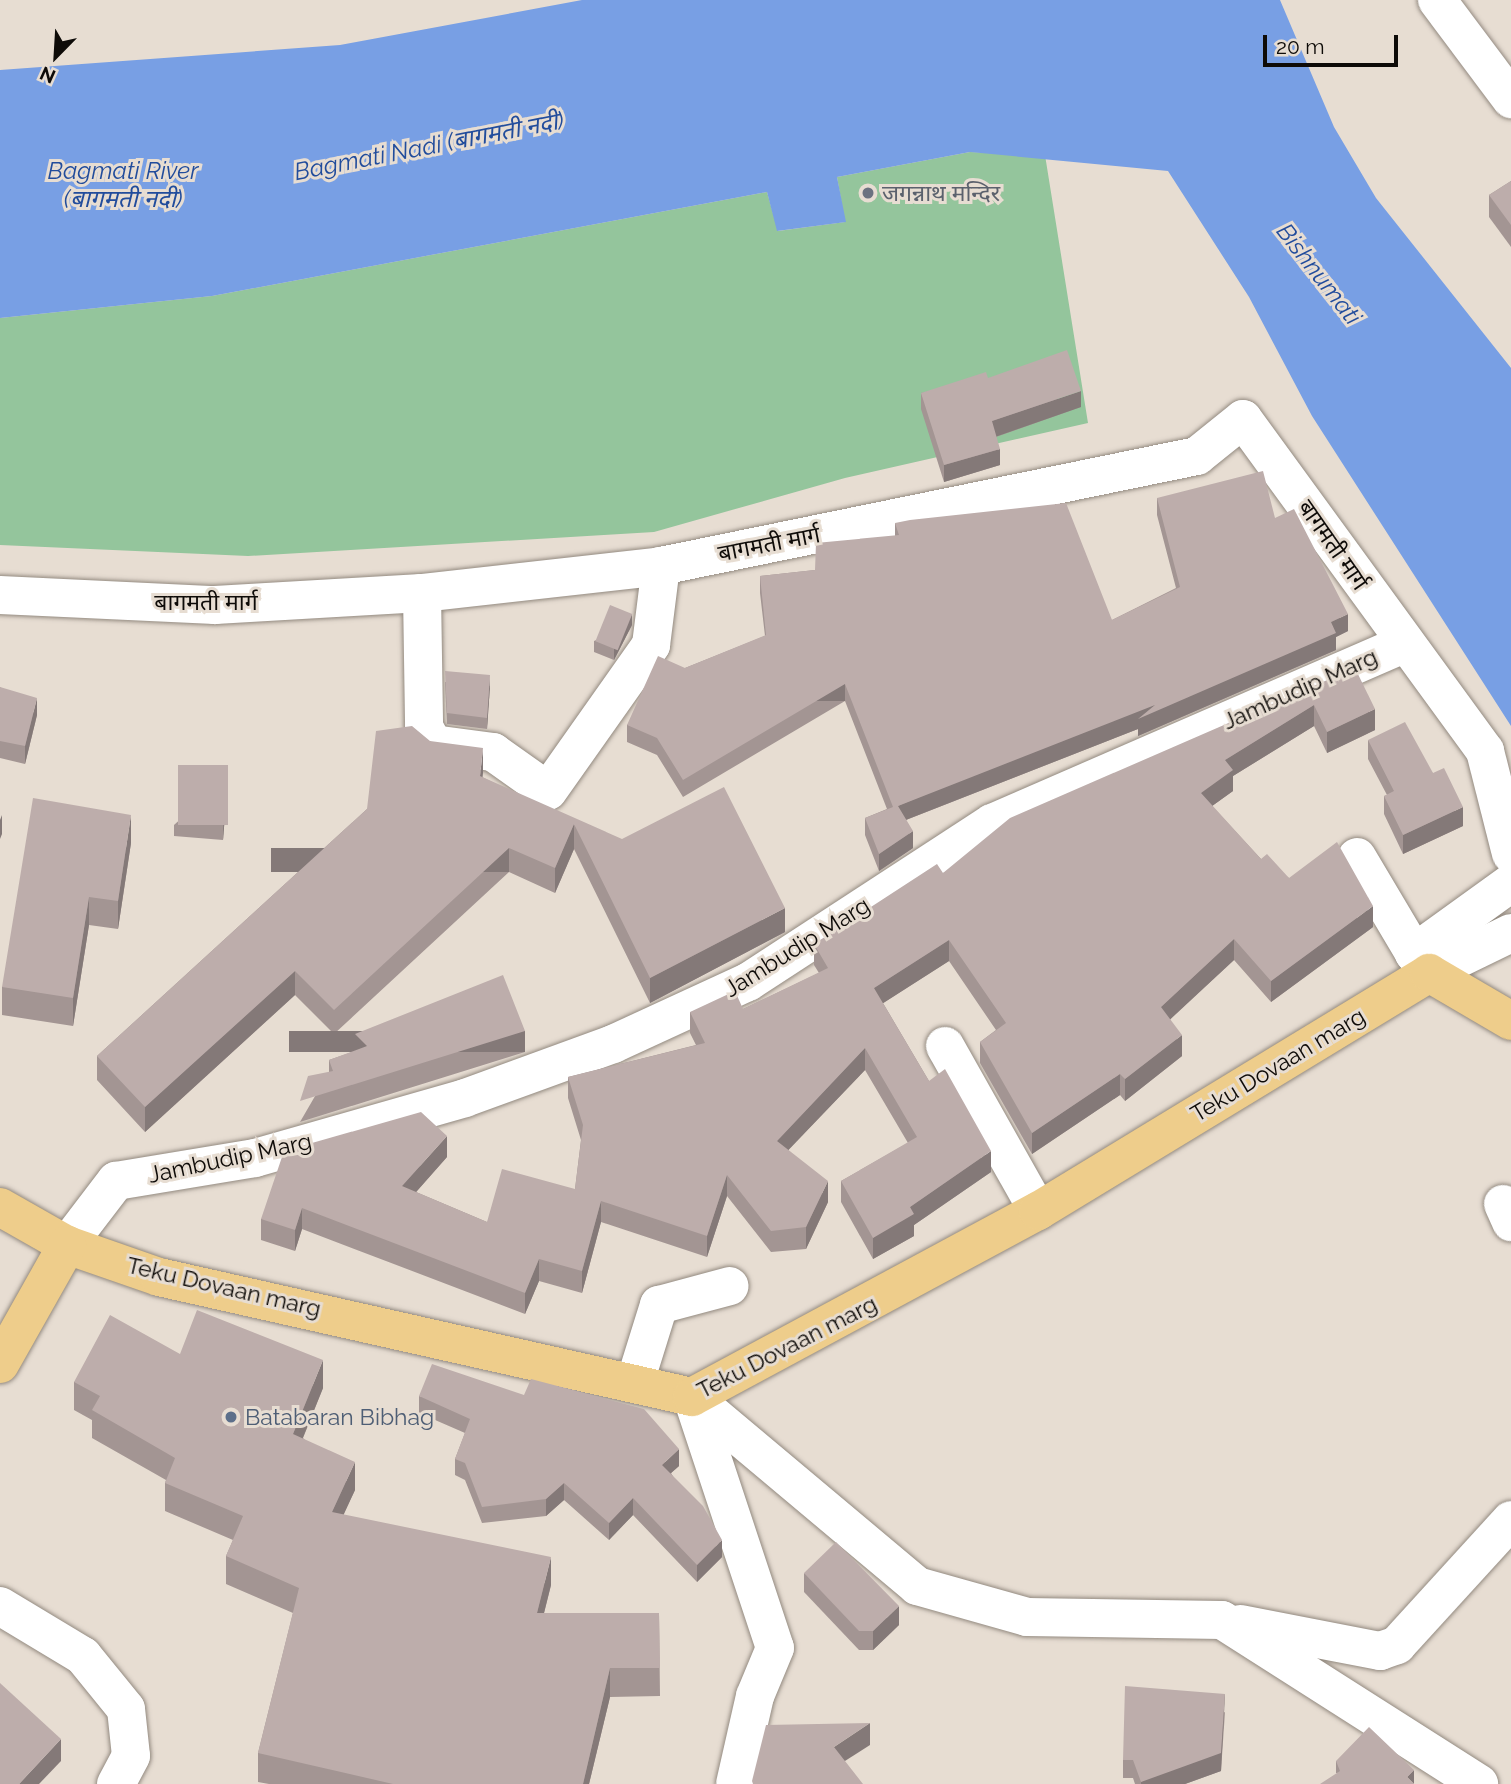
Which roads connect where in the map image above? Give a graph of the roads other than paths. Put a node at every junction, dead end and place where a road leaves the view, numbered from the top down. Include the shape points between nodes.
1 (1437, 0) edge
2 (1511, 99) edge
3 (661, 566) junction
4 (422, 593) junction
5 (0, 595) edge
6 (1404, 644) junction
7 (1511, 854) edge
8 (1357, 858) dead end
9 (1511, 883) edge
10 (1511, 933) edge
11 (1421, 963) junction
12 (1511, 1021) edge
13 (945, 1046) dead end
14 (0, 1207) edge
15 (1038, 1211) junction
16 (67, 1245) junction
17 (730, 1286) dead end
18 (0, 1364) edge
19 (635, 1382) junction
20 (692, 1397) junction
21 (1511, 1520) edge
22 (0, 1606) edge
23 (1222, 1620) junction
24 (116, 1784) edge
25 (735, 1784) edge
26 (1479, 1784) edge

1 - 2 street
3 - 4 street, बागमती मार्ग
3 - 4 street via 651,645 548,791 493,752 433,744 425,727
3 - 6 street, बागमती मार्ग via 1197,456 1243,419
4 - 5 street, बागमती मार्ग via 215,605
6 - 7 street via 1485,751
6 - 16 street, Jambudip Marg via 992,823 748,982 613,1044 465,1098 255,1158 116,1181
8 - 11 street
9 - 11 street
10 - 11 street
11 - 12 main road
11 - 15 main road, Teku Dovaan marg
13 - 15 street
14 - 16 main road, Teku Dovaan marg
15 - 20 main road, Teku Dovaan marg
16 - 18 main road
16 - 19 main road, Teku Dovaan marg via 159,1277
17 - 19 street via 659,1305
19 - 20 main road, Teku Dovaan marg
20 - 23 street via 917,1586 1027,1617
20 - 25 street via 775,1648 755,1696
21 - 23 street via 1397,1645 1380,1651
22 - 24 street via 83,1656 126,1709 131,1756
23 - 26 street

